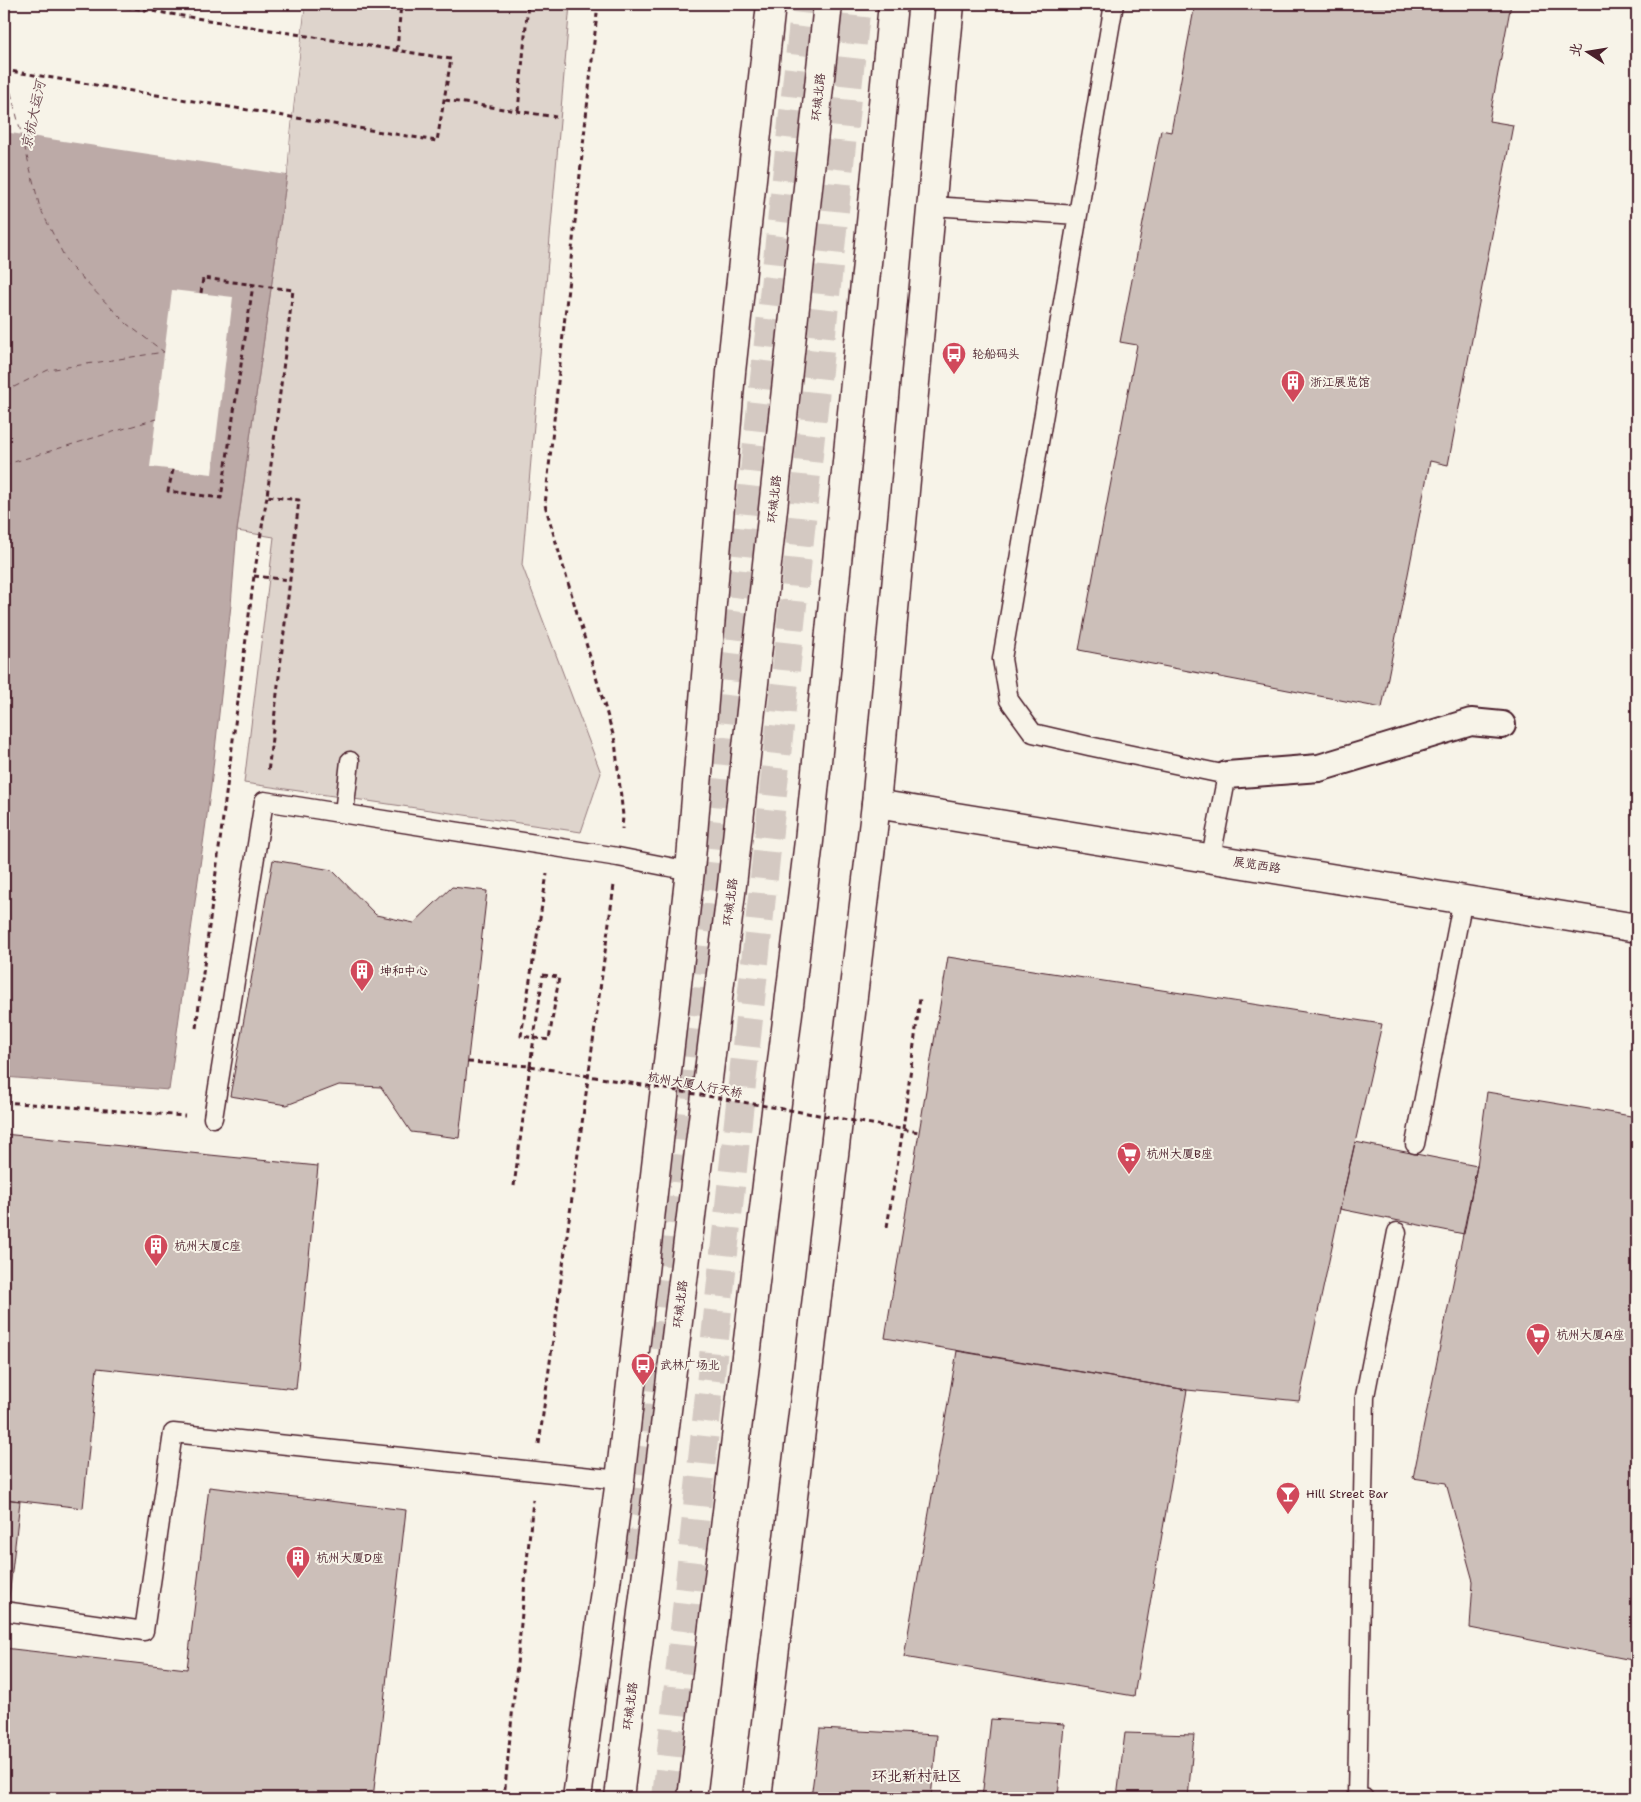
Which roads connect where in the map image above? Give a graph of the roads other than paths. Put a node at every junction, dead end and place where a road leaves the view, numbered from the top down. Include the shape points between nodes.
1 (771, 4) edge
2 (828, 4) edge
3 (893, 4) edge
4 (950, 4) edge
5 (1114, 4) edge
6 (931, 206) junction
7 (1078, 215) junction
8 (1502, 725) dead end
9 (350, 761) dead end
10 (1227, 775) junction
11 (876, 804) junction
12 (344, 813) junction
13 (1212, 857) junction
14 (690, 870) junction
15 (1463, 899) junction
16 (1637, 928) edge
17 (213, 1118) dead end
18 (1415, 1144) dead end
19 (1398, 1232) dead end
20 (620, 1480) junction
21 (4, 1611) edge
22 (577, 1798) edge
23 (619, 1798) edge
24 (692, 1798) edge
25 (757, 1798) edge
26 (1364, 1798) edge

1 - 14 main road via 731,372
2 - 23 main road, 环城北路 via 732,885
3 - 24 main road via 809,841
4 - 6 main road
5 - 7 lane
6 - 7 lane
6 - 11 main road
7 - 10 lane via 1002,660 1009,700 1033,733
8 - 10 street via 1471,722 1319,768
9 - 12 lane
10 - 13 lane
11 - 13 main road, 展览西路
11 - 25 main road
12 - 14 lane
12 - 17 lane via 264,800
13 - 15 main road, 展览西路
14 - 20 main road
15 - 16 main road, 展览西路
15 - 18 lane
19 - 26 lane via 1365,1396 1357,1797
20 - 21 lane via 173,1433 144,1630
20 - 22 main road

